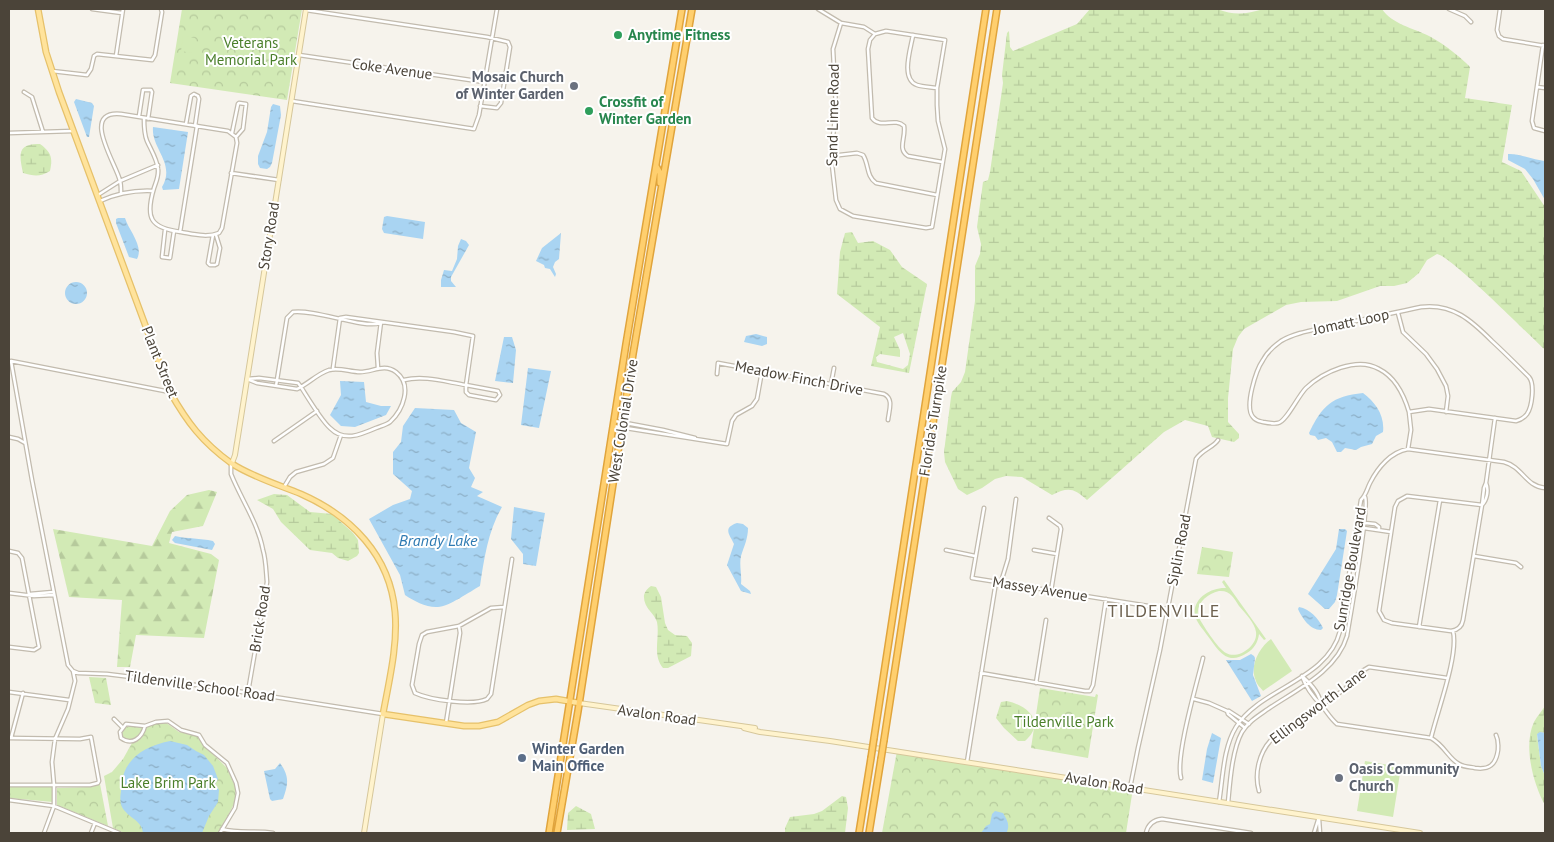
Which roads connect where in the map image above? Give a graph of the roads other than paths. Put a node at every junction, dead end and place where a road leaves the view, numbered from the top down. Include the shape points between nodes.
1 (38, 9) edge
2 (92, 9) edge
3 (123, 9) edge
4 (161, 9) edge
5 (497, 9) edge
6 (682, 9) edge
7 (692, 9) edge
8 (818, 9) edge
9 (986, 9) edge
10 (996, 9) edge
11 (1449, 9) edge
12 (1500, 9) edge
13 (306, 10) edge
14 (1456, 10) edge
15 (122, 13) junction
16 (1471, 22) dead end
17 (841, 23) junction
18 (875, 34) junction
19 (912, 35) junction
20 (492, 38) junction
21 (676, 43) junction
22 (1544, 46) edge
23 (299, 55) junction
24 (116, 56) junction
25 (682, 65) junction
26 (52, 71) junction
27 (484, 82) junction
28 (1537, 87) junction
29 (937, 88) junction
30 (1545, 88) edge
31 (24, 92) dead end
32 (292, 101) junction
33 (480, 106) junction
34 (139, 117) junction
35 (146, 118) junction
36 (186, 124) junction
37 (196, 126) junction
38 (73, 131) junction
39 (1545, 131) edge
40 (9, 132) edge
41 (43, 132) junction
42 (232, 133) junction
43 (236, 137) junction
44 (659, 144) junction
45 (831, 156) junction
46 (942, 162) junction
47 (158, 165) junction
48 (656, 166) junction
49 (664, 170) junction
50 (232, 173) junction
51 (278, 180) junction
52 (120, 181) junction
53 (153, 190) junction
54 (121, 193) junction
55 (661, 194) junction
56 (98, 195) junction
57 (937, 195) junction
58 (100, 201) junction
59 (165, 230) junction
60 (174, 231) junction
61 (180, 232) junction
62 (214, 235) junction
63 (635, 292) junction
64 (1398, 312) junction
65 (340, 318) junction
66 (381, 322) junction
67 (638, 326) junction
68 (626, 344) junction
69 (633, 354) junction
70 (333, 368) junction
71 (378, 368) junction
72 (834, 368) dead end
73 (762, 371) junction
74 (717, 374) dead end
75 (247, 379) junction
76 (277, 380) junction
77 (404, 380) junction
78 (831, 384) junction
79 (466, 385) junction
80 (276, 386) junction
81 (302, 387) junction
82 (488, 389) junction
83 (170, 392) junction
84 (486, 398) junction
85 (317, 411) junction
86 (1409, 412) junction
87 (1446, 412) junction
88 (1495, 418) junction
89 (888, 420) dead end
90 (613, 423) junction
91 (622, 425) junction
92 (655, 429) junction
93 (655, 433) junction
94 (342, 435) junction
95 (9, 437) edge
96 (701, 440) junction
97 (1218, 440) dead end
98 (274, 441) dead end
99 (25, 443) junction
100 (1408, 449) junction
101 (1489, 460) junction
102 (232, 463) junction
103 (284, 487) junction
104 (1545, 488) edge
105 (1365, 497) junction
106 (1016, 499) dead end
107 (1440, 500) junction
108 (1482, 505) junction
109 (984, 508) dead end
110 (600, 510) junction
111 (1049, 518) dead end
112 (1365, 523) junction
113 (598, 524) junction
114 (606, 528) junction
115 (1364, 528) junction
116 (1379, 530) junction
117 (1391, 532) junction
118 (946, 550) dead end
119 (1034, 550) dead end
120 (9, 551) edge
121 (1057, 554) junction
122 (976, 556) junction
123 (1474, 556) junction
124 (602, 557) junction
125 (512, 559) dead end
126 (1521, 567) dead end
127 (996, 582) junction
128 (1001, 582) junction
129 (1051, 590) junction
130 (9, 593) edge
131 (54, 593) junction
132 (29, 595) junction
133 (1106, 599) junction
134 (504, 607) junction
135 (1167, 609) junction
136 (1046, 620) dead end
137 (459, 626) junction
138 (1419, 627) junction
139 (1454, 630) junction
140 (9, 647) edge
141 (1203, 658) dead end
142 (73, 671) junction
143 (981, 673) junction
144 (1302, 676) junction
145 (1447, 678) junction
146 (1309, 681) junction
147 (1036, 683) junction
148 (1304, 684) junction
149 (9, 692) edge
150 (248, 692) junction
151 (1315, 692) junction
152 (23, 693) junction
153 (1312, 694) junction
154 (1194, 699) junction
155 (69, 700) junction
156 (450, 700) junction
157 (570, 702) junction
158 (580, 703) junction
159 (1321, 705) junction
160 (1227, 711) junction
161 (383, 714) junction
162 (114, 719) dead end
163 (1242, 719) junction
164 (1240, 722) junction
165 (446, 723) junction
166 (1249, 724) junction
167 (145, 726) junction
168 (122, 727) junction
169 (1246, 728) junction
170 (1496, 736) dead end
171 (10, 738) edge
172 (1431, 738) junction
173 (55, 739) junction
174 (967, 762) junction
175 (1181, 778) dead end
176 (9, 784) edge
177 (54, 786) junction
178 (1130, 788) junction
179 (1259, 791) dead end
180 (9, 800) edge
181 (1219, 802) junction
182 (1228, 803) junction
183 (54, 806) junction
184 (1319, 818) junction
185 (95, 823) junction
186 (222, 829) junction
187 (44, 833) edge
188 (91, 833) edge
189 (119, 833) edge
190 (220, 833) edge
191 (244, 833) edge
192 (273, 833) edge
193 (364, 833) edge
194 (549, 833) edge
195 (557, 833) edge
196 (860, 833) edge
197 (869, 833) edge
198 (1146, 833) edge
199 (1251, 833) edge
200 (1314, 833) edge
201 (1320, 833) edge
202 (1420, 833) edge

1 - 26 main road, Plant Street
2 - 15 street
3 - 15 street
4 - 24 street via 154,58
5 - 20 street
6 - 21 highway, West Colonial Drive
7 - 25 highway, West Colonial Drive
8 - 17 street
9 - 196 highway, Florida's Turnpike, bridge
10 - 197 highway, Florida's Turnpike, bridge
11 - 14 street
12 - 22 street via 1498,36
13 - 20 street
13 - 23 main road, Story Road
14 - 16 street
15 - 24 street
17 - 18 street via 864,27
17 - 45 street, Sand Lime Road via 834,49 836,108
18 - 19 street via 886,31
18 - 46 street via 868,49 874,122 901,123 905,131 902,145 905,154
19 - 29 street via 908,75 916,85
19 - 29 street via 945,40
20 - 27 street
20 - 33 street via 510,44 501,103 497,108
21 - 25 highway via 681,50
21 - 44 highway, West Colonial Drive
22 - 28 street
23 - 27 street, Coke Avenue
23 - 32 main road, Story Road
24 - 26 street via 94,56 87,75
25 - 49 highway, West Colonial Drive
26 - 38 main road, Plant Street
27 - 33 street
28 - 30 street
28 - 39 street via 1532,125
29 - 46 street via 938,120 945,149
31 - 41 street via 32,97
32 - 33 street via 474,129
32 - 51 main road, Story Road
34 - 35 street
34 - 35 street via 143,90 151,90
34 - 52 street via 112,113 103,122 103,142
35 - 36 street
35 - 47 street via 147,140
36 - 37 street
36 - 37 street via 191,96 195,94 199,99
37 - 42 street
37 - 61 street
38 - 41 street
38 - 56 main road, Plant Street
40 - 41 street
42 - 43 street
42 - 43 street via 238,104 246,104 243,129
43 - 50 street
44 - 48 highway, West Colonial Drive
44 - 49 highway
45 - 57 street via 863,155 868,174 876,183
45 - 57 street, Sand Lime Road via 836,200 840,208 852,216 932,227
46 - 57 street
47 - 52 street
47 - 53 street
48 - 55 highway via 660,173
48 - 63 highway, West Colonial Drive
49 - 55 highway, West Colonial Drive
50 - 51 street
50 - 62 street via 222,228
51 - 75 main road, Story Road
52 - 54 street
52 - 56 street
53 - 54 street
53 - 59 street via 151,217
54 - 58 street
55 - 67 highway, West Colonial Drive
56 - 58 main road, Plant Street
58 - 83 main road, Plant Street
59 - 60 street
59 - 60 street via 162,257 170,257
60 - 61 street
61 - 62 street
62 - 62 street via 208,262 215,266 220,248
63 - 67 highway via 634,320
63 - 68 highway, West Colonial Drive
64 - 86 street, Jomatt Loop via 1294,335 1280,342 1257,369 1250,410 1257,421 1278,423 1285,419 1295,401 1315,381 1336,370 1359,365 1373,366 1386,374 1402,392
64 - 87 street via 1403,332 1426,354 1446,386
64 - 88 street, Jomatt Loop via 1430,306 1458,312 1532,380 1527,415 1516,421
65 - 66 street
65 - 70 street
65 - 76 street via 298,312 290,314
66 - 71 street via 376,353
66 - 79 street via 473,336
67 - 69 highway, West Colonial Drive
68 - 69 highway
68 - 90 highway, West Colonial Drive
69 - 91 highway, West Colonial Drive
70 - 71 street via 358,373
70 - 81 street
71 - 77 street via 396,372
72 - 78 street
73 - 74 street, Meadow Finch Drive via 718,363
73 - 78 street, Meadow Finch Drive
73 - 96 street via 757,399 752,406 736,415 727,444
75 - 76 street
75 - 80 street
75 - 102 main road, Story Road
76 - 80 street
76 - 81 street via 298,383
77 - 79 street via 421,378
77 - 94 street via 405,398 387,424 358,436
78 - 89 street, Meadow Finch Drive via 889,397
79 - 82 street
79 - 84 street via 467,394
80 - 81 street
81 - 85 street
82 - 84 street
82 - 84 street via 498,391 500,395 496,400
83 - 99 street via 12,361
83 - 102 main road, Plant Street via 198,434
85 - 94 street via 330,428
85 - 98 street
86 - 87 street, Jomatt Loop via 1423,409
86 - 100 street, Jomatt Loop
87 - 88 street, Jomatt Loop
88 - 101 street
90 - 91 street
90 - 110 highway, West Colonial Drive
91 - 92 street
91 - 93 street
91 - 114 highway, West Colonial Drive
92 - 93 street
92 - 96 street
93 - 96 street
94 - 103 street via 333,458 296,472
95 - 99 street
97 - 135 street, Siplin Road via 1196,459
99 - 131 street
100 - 101 street
100 - 105 street, Sunridge Boulevard via 1386,461 1373,477
101 - 104 street via 1511,464 1536,487
101 - 108 street
102 - 103 main road, Plant Street
102 - 150 street, Brick Road via 231,474 263,549 267,582
103 - 161 main road, Plant Street via 329,508 353,525 381,562 393,596 396,620
105 - 112 street, Sunridge Boulevard
105 - 144 street, Sunridge Boulevard via 1361,500 1339,636 1328,656
106 - 128 street via 1008,559
107 - 108 street
107 - 117 street via 1411,496 1400,499 1395,507
107 - 138 street
108 - 123 street
109 - 122 street
110 - 113 highway, West Colonial Drive
110 - 114 highway via 601,523
111 - 121 street via 1060,526
112 - 115 street, Sunridge Boulevard
112 - 116 street via 1377,526
113 - 124 highway via 602,533
113 - 157 highway, West Colonial Drive
114 - 124 highway, West Colonial Drive
115 - 116 street
115 - 146 street, Sunridge Boulevard via 1344,644 1330,666
116 - 117 street
117 - 138 street via 1381,616 1387,622
118 - 122 street
119 - 121 street
120 - 132 street via 18,553 22,558
121 - 129 street
122 - 127 street, Massey Avenue via 972,578
123 - 126 street via 1516,563
123 - 139 street via 1463,620
124 - 158 highway, West Colonial Drive
125 - 134 street
127 - 128 street, Massey Avenue
127 - 143 street
128 - 129 street, Massey Avenue
129 - 133 street, Massey Avenue
130 - 132 street
131 - 132 street
131 - 142 street via 68,665
132 - 140 street via 39,647 34,650
133 - 135 street, Massey Avenue
133 - 147 street via 1090,691
134 - 137 street via 491,608
134 - 156 street via 491,694 483,701
135 - 178 street, Siplin Road
136 - 147 street
137 - 156 street
137 - 156 street via 422,635 412,686 420,695
138 - 139 street
139 - 145 street
141 - 154 street
142 - 150 street, Tildenville School Road
142 - 155 street via 75,680
143 - 147 street
143 - 174 street
144 - 146 street
144 - 148 street
144 - 163 street, Sunridge Boulevard
145 - 159 street, Ellingsworth Lane via 1369,667
145 - 172 street
146 - 148 street, Sunridge Boulevard
146 - 151 street
148 - 153 street
148 - 166 street, Sunridge Boulevard
149 - 152 street
150 - 161 street, Tildenville School Road
151 - 153 street
151 - 159 street
152 - 155 street
152 - 171 street
153 - 159 street
154 - 160 street
154 - 175 street via 1179,769
155 - 173 street
156 - 165 street
157 - 158 main road, Avalon Road
157 - 165 main road, Tildenville School Road via 556,699 539,701 485,725 472,727
157 - 194 highway, West Colonial Drive
158 - 174 main road, Avalon Road
158 - 195 highway, West Colonial Drive
159 - 172 street via 1337,724
159 - 179 street, Ellingsworth Lane via 1264,747 1257,782
160 - 163 street
160 - 164 street
161 - 165 main road, Tildenville School Road
161 - 193 main road
162 - 168 street
163 - 164 street, Sunridge Boulevard
163 - 166 street
164 - 169 street
164 - 181 street, Sunridge Boulevard via 1228,746
166 - 169 street, Sunridge Boulevard
167 - 168 street via 128,724
167 - 168 street via 139,738 128,742 122,740
167 - 186 street via 168,721 181,730 199,735 205,745 227,763 236,783 237,801
169 - 182 street, Sunridge Boulevard via 1236,747
170 - 172 street via 1499,740 1497,757 1494,764 1485,769 1461,766
171 - 173 street
173 - 177 street via 52,762
173 - 177 street via 90,737 99,781 90,785
174 - 178 main road, Avalon Road
176 - 177 street
177 - 183 street
178 - 181 main road, Avalon Road
180 - 183 street
181 - 182 main road, Avalon Road
182 - 184 main road, Avalon Road
183 - 185 street
183 - 187 street
184 - 200 street
184 - 201 street
184 - 202 main road, Avalon Road
185 - 188 street
185 - 189 street
186 - 190 street
186 - 191 street
191 - 192 street
198 - 199 street via 1149,825 1162,819

